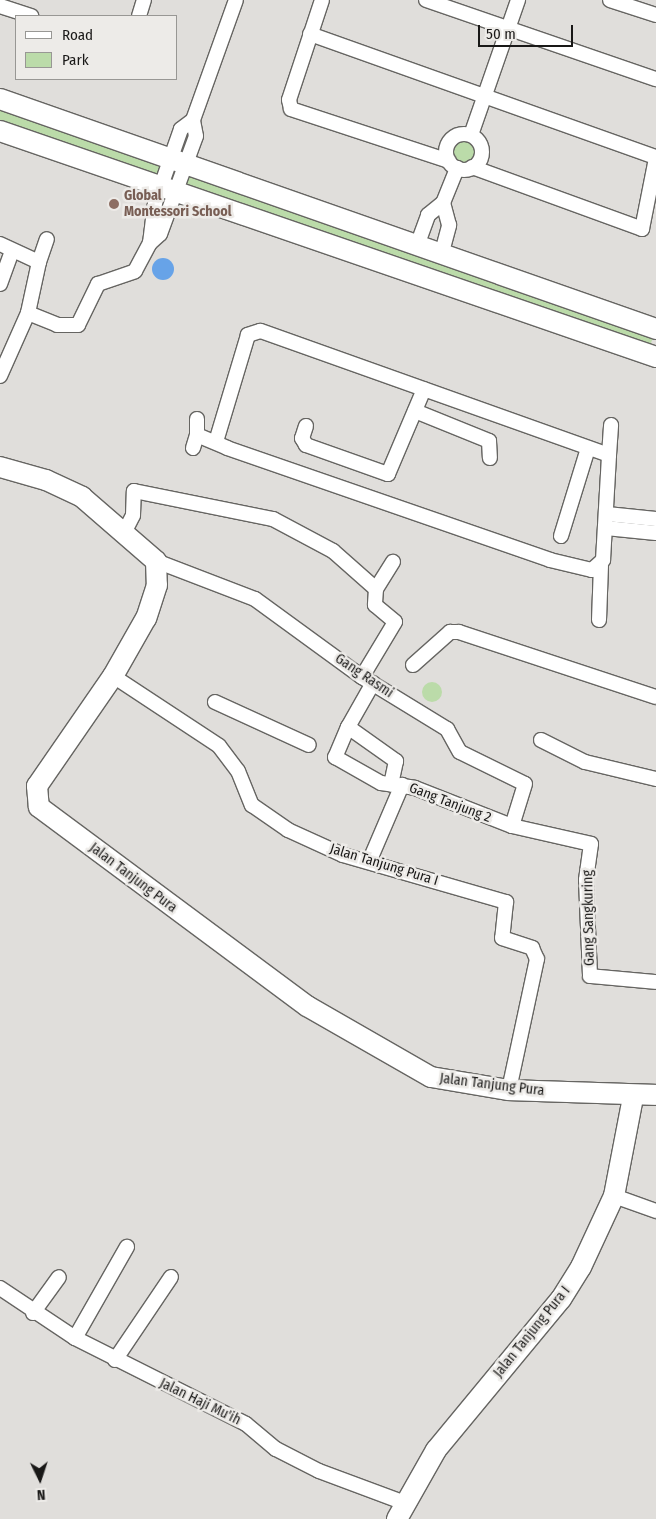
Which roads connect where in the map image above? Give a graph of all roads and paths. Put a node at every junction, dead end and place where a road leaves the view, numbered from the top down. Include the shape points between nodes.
1 (144, 0) edge
2 (236, 0) edge
3 (322, 0) edge
4 (426, 0) edge
5 (518, 0) edge
6 (610, 0) edge
7 (0, 6) edge
8 (28, 15) edge
9 (139, 15) edge
10 (656, 16) edge
11 (508, 28) junction
12 (310, 34) junction
13 (656, 79) edge
14 (485, 95) junction
15 (0, 99) edge
16 (0, 131) edge
17 (471, 135) junction
18 (656, 158) edge
19 (179, 161) junction
20 (453, 164) junction
21 (472, 168) junction
22 (168, 190) junction
23 (444, 204) junction
24 (47, 240) dead end
25 (418, 243) junction
26 (6, 248) edge
27 (442, 252) junction
28 (39, 262) junction
29 (0, 284) edge
30 (28, 312) junction
31 (656, 329) edge
32 (656, 357) edge
33 (0, 376) edge
34 (424, 389) junction
35 (415, 411) junction
36 (197, 419) dead end
37 (610, 425) dead end
38 (306, 426) dead end
39 (216, 442) junction
40 (588, 448) junction
41 (609, 455) junction
42 (490, 458) dead end
43 (0, 467) edge
44 (656, 519) edge
45 (607, 521) junction
46 (126, 530) junction
47 (656, 533) edge
48 (560, 536) dead end
49 (156, 561) junction
50 (393, 562) dead end
51 (601, 566) junction
52 (376, 589) junction
53 (600, 620) dead end
54 (413, 665) dead end
55 (113, 676) junction
56 (367, 680) junction
57 (656, 697) edge
58 (215, 702) dead end
59 (348, 727) junction
60 (541, 740) dead end
61 (309, 745) dead end
62 (656, 779) edge
63 (397, 784) junction
64 (512, 826) junction
65 (369, 862) junction
66 (656, 982) edge
67 (510, 1090) junction
68 (656, 1095) edge
69 (633, 1097) junction
70 (614, 1196) junction
71 (656, 1210) edge
72 (127, 1247) dead end
73 (59, 1277) dead end
74 (171, 1277) dead end
75 (0, 1288) edge
76 (34, 1313) junction
77 (75, 1338) junction
78 (115, 1360) junction
79 (401, 1511) edge

1 - 9 street
2 - 19 street via 193,120 181,129
3 - 12 street
4 - 11 street
5 - 11 street
6 - 10 street
7 - 8 street
11 - 13 street
11 - 14 street
12 - 14 street
12 - 20 street via 289,100 291,109
14 - 17 street
14 - 18 street
15 - 19 street
16 - 22 street
17 - 20 street via 460,134 450,141
17 - 21 street via 482,149
18 - 21 street via 642,229
19 - 22 street
19 - 25 street
20 - 21 street
20 - 23 street
22 - 30 street via 160,234 150,244 135,271 98,284 78,325 57,325
22 - 32 street
23 - 25 street via 428,216
23 - 27 street via 449,226
24 - 28 street
25 - 27 street
26 - 28 street
26 - 29 street
27 - 31 street
28 - 30 street
30 - 33 street
34 - 35 street
34 - 39 street via 254,332 248,335
34 - 40 street
35 - 38 street via 387,477 306,445 302,438
35 - 42 street via 489,441 493,450
36 - 39 street via 195,441
37 - 41 street
39 - 51 street via 550,560 592,570
40 - 41 street
40 - 48 street
41 - 45 street via 604,501
43 - 46 street via 46,480 82,497
44 - 45 street
45 - 47 street
45 - 51 street
46 - 49 street
46 - 52 street via 133,515 134,492 273,519 333,551
49 - 55 street, Jalan Tanjung Pura via 157,585 146,618
49 - 56 street, Gang Rasmi via 255,599
50 - 52 street
51 - 53 street
52 - 56 street via 375,605 395,622
54 - 57 street via 450,632 459,632
55 - 65 street, Jalan Tanjung Pura I via 219,746 238,771 252,805 288,830
55 - 67 street, Jalan Tanjung Pura via 37,786 39,807 307,1006 431,1077
56 - 59 street
56 - 64 street, Gang Rasmi via 447,729 460,752 525,784
58 - 61 street
59 - 63 street via 396,761
59 - 63 street, Gang Tanjung 2 via 334,757
60 - 62 street via 585,762
63 - 64 street, Gang Tanjung 2
63 - 65 street
64 - 66 street, Gang Sangkuring via 591,844 586,880 590,976
65 - 67 street, Jalan Tanjung Pura I via 506,902 502,938 532,948 537,959
67 - 69 street, Jalan Tanjung Pura
68 - 69 street, Jalan Tanjung Pura
69 - 70 street, Jalan Tanjung Pura I
70 - 71 street
70 - 79 street, Jalan Tanjung Pura I via 561,1299 436,1450
72 - 77 street
73 - 76 street
74 - 78 street
75 - 76 street, Jalan Haji Mu'ih
76 - 77 street, Jalan Haji Mu'ih
77 - 78 street, Jalan Haji Mu'ih
78 - 79 street, Jalan Haji Mu'ih via 246,1424 276,1449

